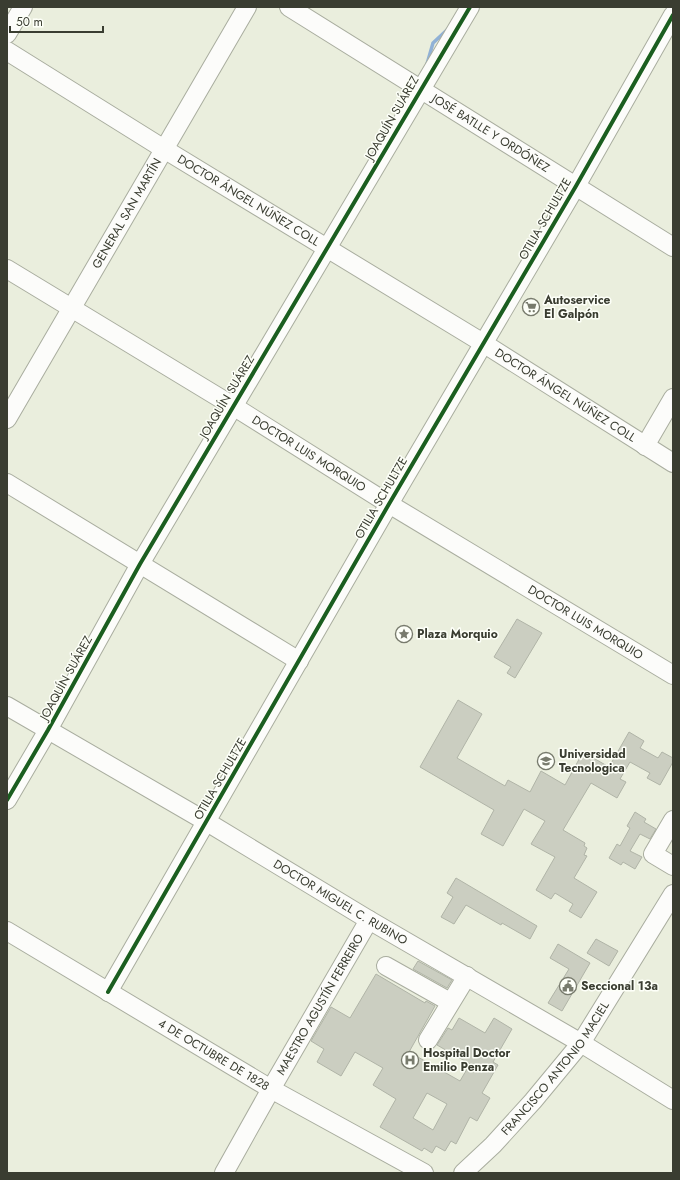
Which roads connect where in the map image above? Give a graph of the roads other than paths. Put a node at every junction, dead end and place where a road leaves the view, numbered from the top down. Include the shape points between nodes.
1 (23, 7) edge
2 (247, 7) edge
3 (289, 7) edge
4 (470, 7) edge
5 (673, 15) edge
6 (7, 34) edge
7 (7, 51) edge
8 (421, 88) junction
9 (164, 149) junction
10 (576, 186) junction
11 (673, 247) edge
12 (327, 248) junction
13 (7, 268) edge
14 (72, 308) junction
15 (483, 343) junction
16 (673, 398) edge
17 (233, 406) junction
18 (7, 419) edge
19 (645, 446) junction
20 (673, 463) edge
21 (7, 483) edge
22 (389, 504) junction
23 (140, 564) junction
24 (299, 661) junction
25 (673, 675) edge
26 (7, 706) edge
27 (48, 730) junction
28 (7, 800) edge
29 (673, 820) edge
30 (207, 822) junction
31 (673, 866) edge
32 (673, 894) edge
33 (369, 920) junction
34 (7, 931) edge
35 (386, 966) dead end
36 (467, 976) junction
37 (108, 992) junction
38 (450, 1002) junction
39 (428, 1040) dead end
40 (581, 1043) junction
41 (271, 1089) junction
42 (673, 1100) edge
43 (224, 1173) edge
44 (424, 1173) edge
45 (463, 1173) edge

1 - 6 street
2 - 9 street, GENERAL SAN MARTÍN
3 - 8 street, JOSÉ BATLLE Y ORDÓÑEZ
4 - 8 street, JOAQUÍN SUÁREZ
5 - 10 street, OTILIA SCHULTZE
7 - 9 street, DOCTOR ÁNGEL NÚÑEZ COLL
8 - 10 street, JOSÉ BATLLE Y ORDÓÑEZ
8 - 12 street, JOAQUÍN SUÁREZ
9 - 12 street, DOCTOR ÁNGEL NÚÑEZ COLL
9 - 14 street, GENERAL SAN MARTÍN
10 - 11 street, JOSÉ BATLLE Y ORDÓÑEZ
10 - 15 street, OTILIA SCHULTZE
12 - 15 street, DOCTOR ÁNGEL NÚÑEZ COLL
12 - 17 street, JOAQUÍN SUÁREZ
13 - 14 street, DOCTOR LUIS MORQUIO
14 - 17 street, DOCTOR LUIS MORQUIO
14 - 18 street, GENERAL SAN MARTÍN
15 - 19 street, DOCTOR ÁNGEL NÚÑEZ COLL
15 - 22 street, OTILIA SCHULTZE
16 - 19 street
17 - 22 street, DOCTOR LUIS MORQUIO
17 - 23 street, JOAQUÍN SUÁREZ
19 - 20 street, DOCTOR ÁNGEL NÚÑEZ COLL
21 - 23 street
22 - 24 street, OTILIA SCHULTZE
22 - 25 street, DOCTOR LUIS MORQUIO
23 - 24 street
23 - 27 street, JOAQUÍN SUÁREZ
24 - 30 street, OTILIA SCHULTZE
26 - 27 street, DOCTOR MIGUEL C. RUBINO
27 - 28 street, JOAQUÍN SUÁREZ
27 - 30 street, DOCTOR MIGUEL C. RUBINO
29 - 31 street via 653,854
30 - 33 street, DOCTOR MIGUEL C. RUBINO
30 - 37 street, OTILIA SCHULTZE
32 - 40 street, FRANCISCO ANTONIO MACIEL
33 - 36 street, DOCTOR MIGUEL C. RUBINO
33 - 41 street, MAESTRO AGUSTÍN FERREIRO
34 - 37 street, 4 DE OCTUBRE DE 1828
35 - 38 street
36 - 38 street
36 - 40 street, DOCTOR MIGUEL C. RUBINO
37 - 41 street, 4 DE OCTUBRE DE 1828
38 - 39 street
40 - 42 street, DOCTOR MIGUEL C. RUBINO
40 - 45 street, FRANCISCO ANTONIO MACIEL via 498,1140
41 - 43 street, MAESTRO AGUSTÍN FERREIRO
41 - 44 street, 4 DE OCTUBRE DE 1828

